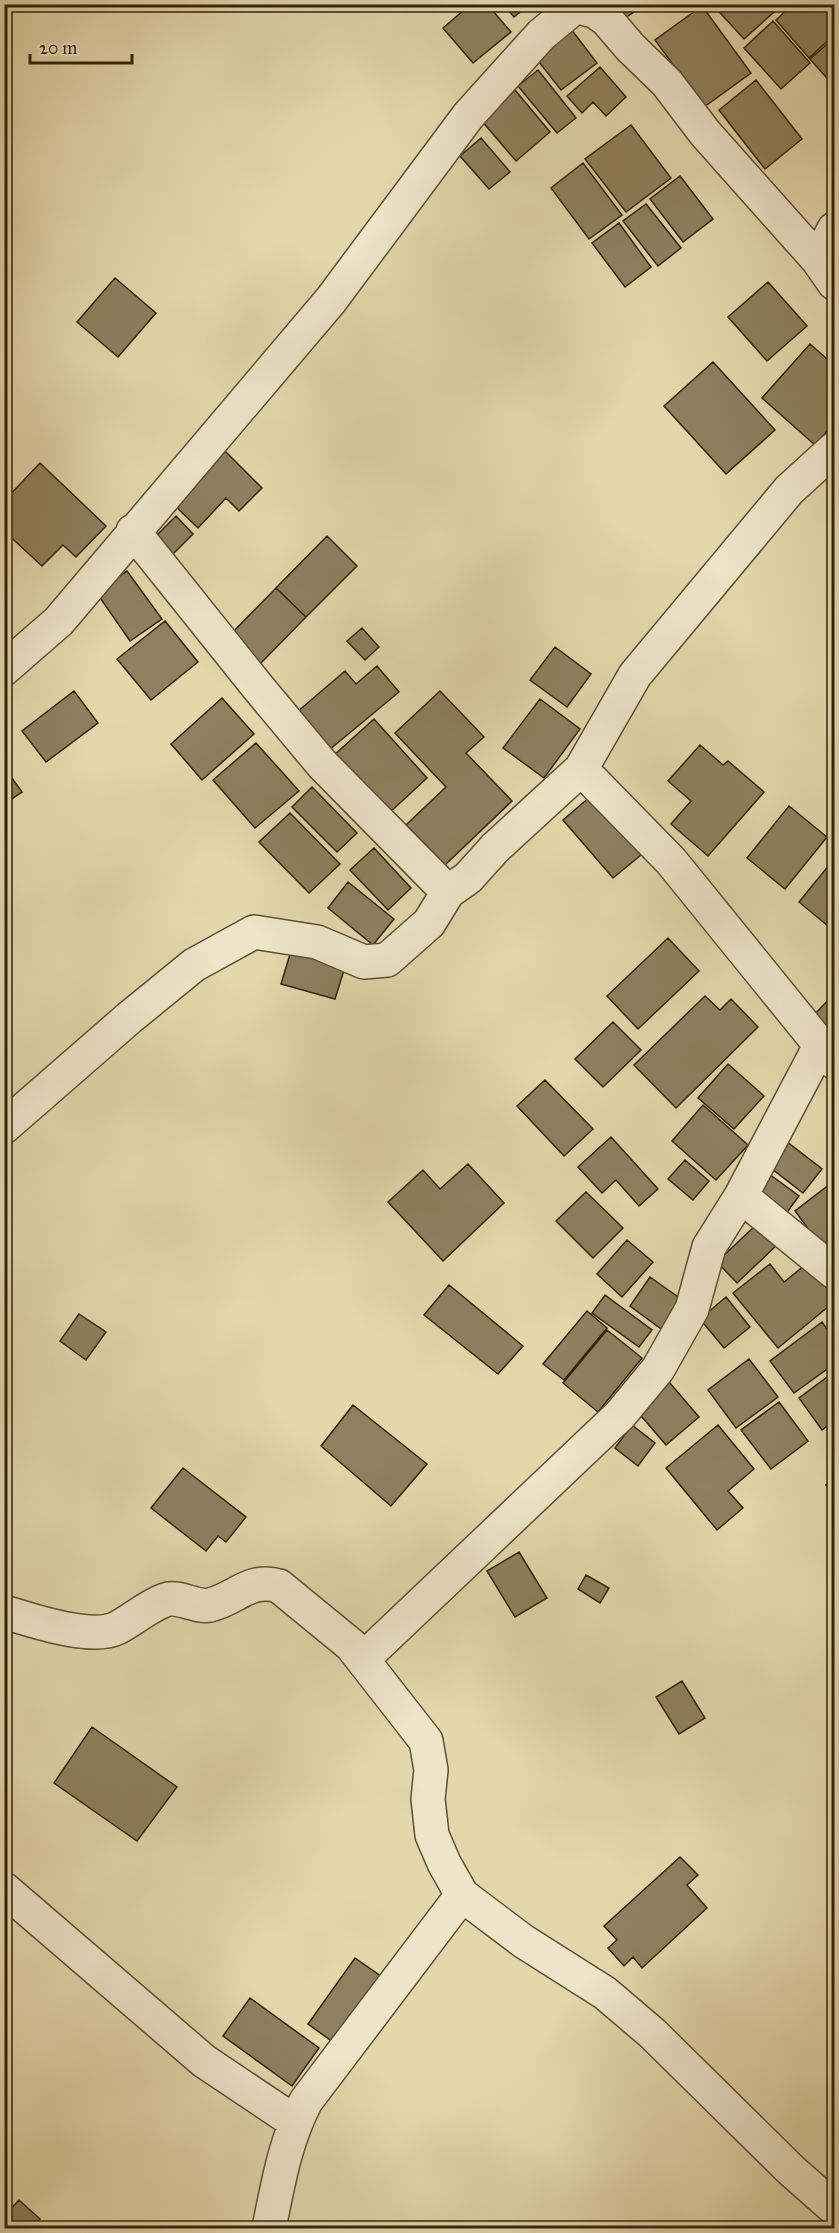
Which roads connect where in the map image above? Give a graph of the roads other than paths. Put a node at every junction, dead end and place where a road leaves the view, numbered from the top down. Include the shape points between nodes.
1 (834, 229) edge
2 (826, 271) edge
3 (834, 449) edge
4 (133, 531) junction
5 (4, 669) edge
6 (581, 769) junction
7 (448, 892) junction
8 (827, 1054) edge
9 (4, 1127) edge
10 (741, 1196) junction
11 (834, 1272) edge
12 (4, 1612) edge
13 (363, 1659) junction
14 (4, 1889) edge
15 (462, 1895) junction
16 (295, 2122) junction
17 (834, 2208) edge
18 (269, 2229) edge

1 - 2 street
2 - 4 street via 705,133 667,83 607,20 594,11 579,7 571,10 541,35 468,116 331,300
3 - 6 street via 789,490 635,675
4 - 5 street via 59,621
4 - 7 street via 322,764
6 - 7 street via 468,878
6 - 8 street via 672,861
7 - 9 street via 429,923 387,960 363,962 317,942 254,932 194,965
8 - 10 street
10 - 11 street
10 - 13 street via 709,1247 692,1309 658,1370 620,1415
12 - 13 street via 86,1633 114,1630 166,1599 208,1605 258,1583 267,1583 279,1586
13 - 15 street via 426,1742 431,1770 428,1799 432,1835
14 - 16 street via 204,2061
15 - 16 street via 306,2101
15 - 17 street via 523,1941 605,1993 652,2033
16 - 18 street

